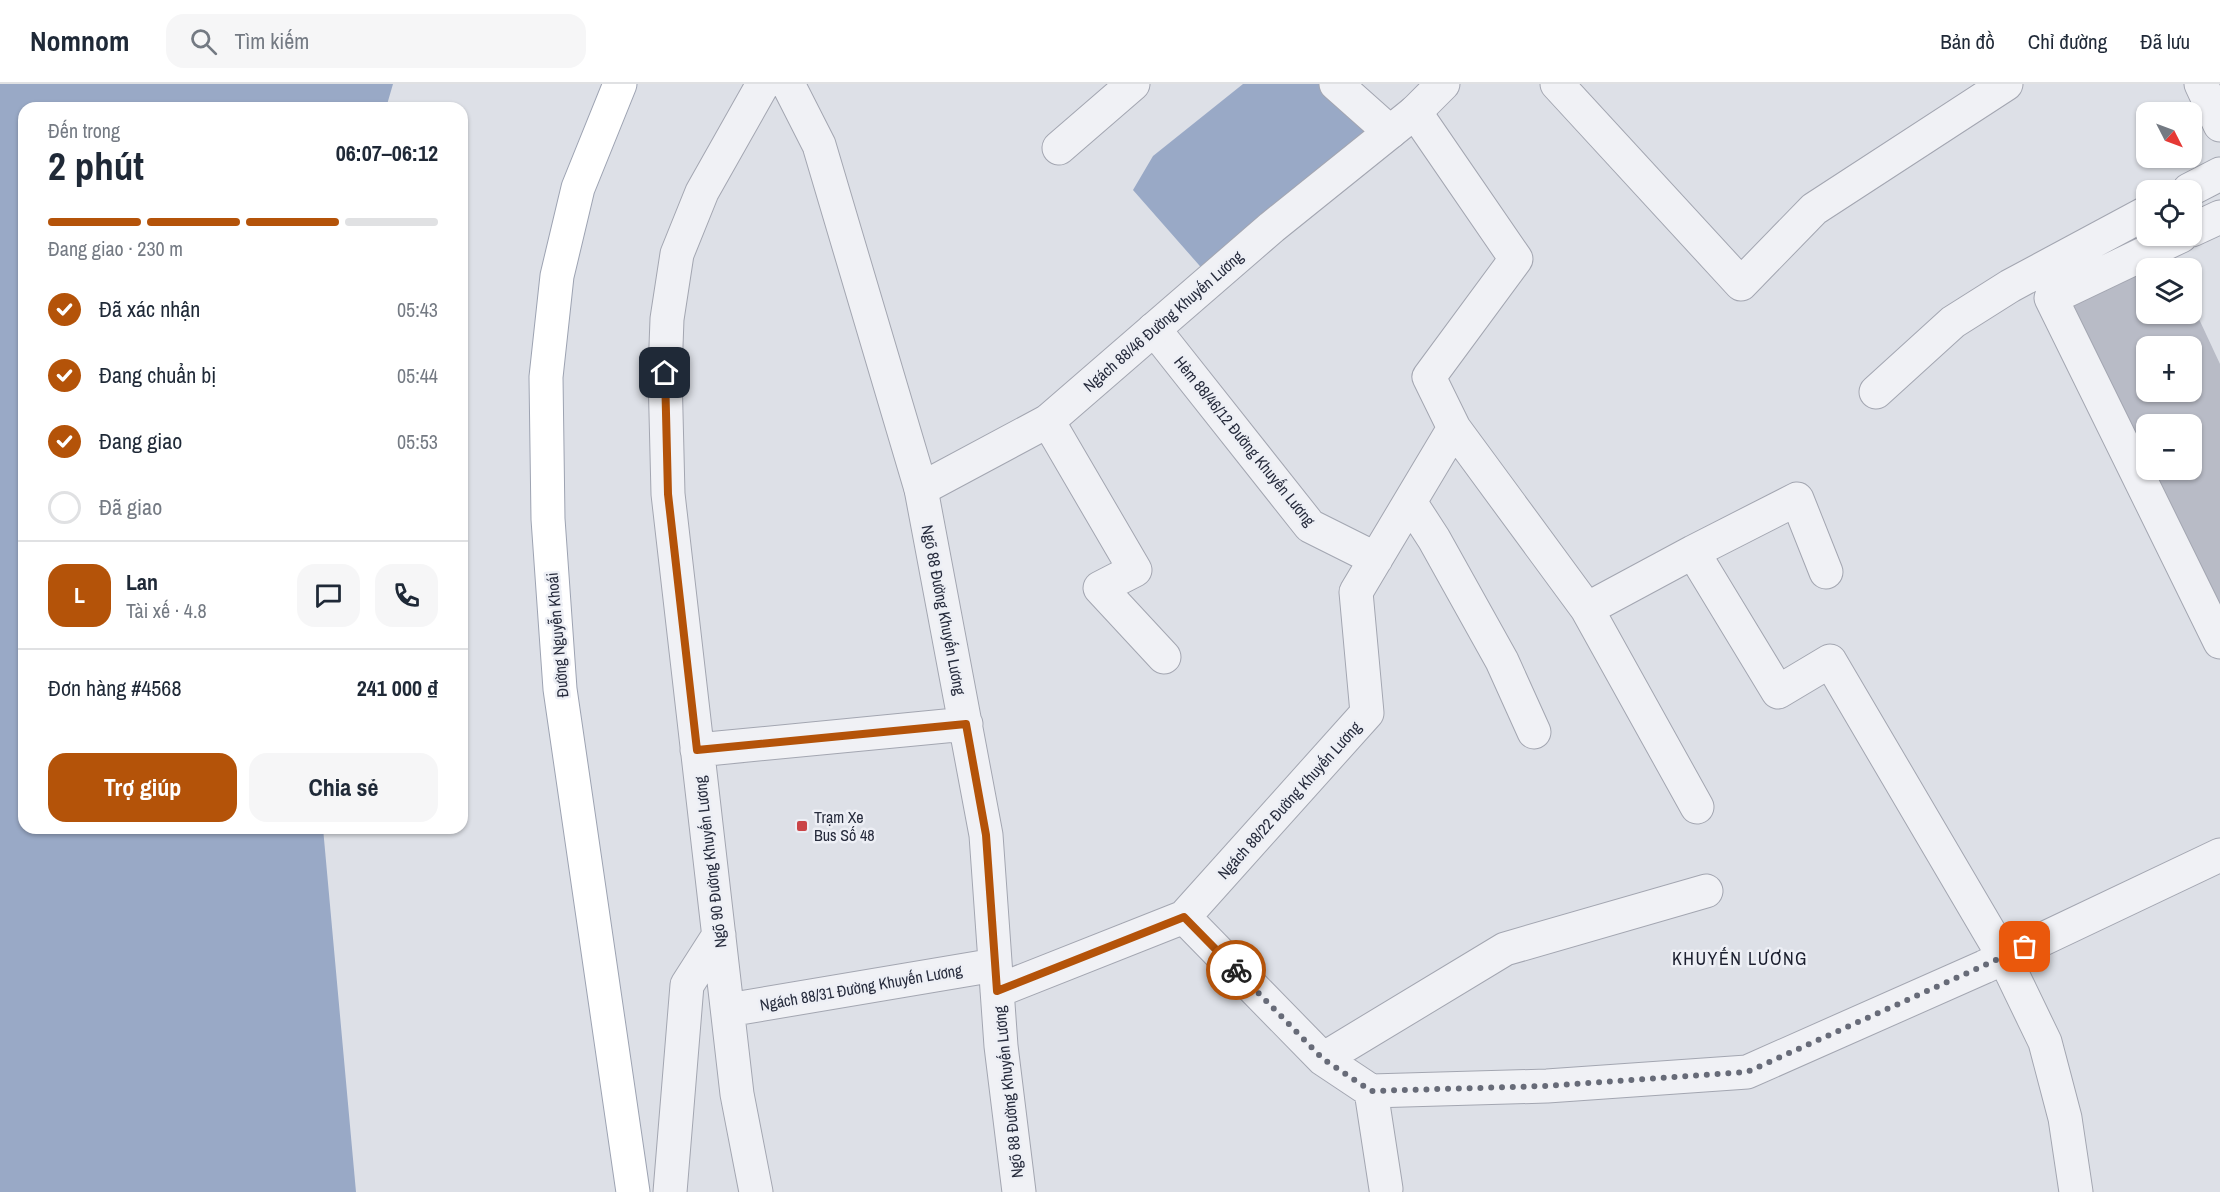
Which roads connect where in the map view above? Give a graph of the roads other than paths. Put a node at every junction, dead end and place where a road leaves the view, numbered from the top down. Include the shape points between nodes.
1 (620, 84) edge
2 (763, 84) edge
3 (788, 84) edge
4 (1133, 84) edge
5 (1336, 84) edge
6 (1443, 84) edge
7 (1557, 84) edge
8 (2006, 84) edge
9 (2201, 84) edge
10 (1403, 122) junction
11 (2220, 125) edge
12 (1059, 148) dead end
13 (2220, 174) edge
14 (2202, 183) edge
15 (2220, 217) edge
16 (2136, 218) edge
17 (2202, 225) edge
18 (2160, 246) edge
19 (1154, 328) junction
20 (1876, 393) dead end
21 (1048, 421) junction
22 (1454, 428) junction
23 (921, 489) junction
24 (1410, 502) junction
25 (1693, 552) junction
26 (1376, 560) junction
27 (1826, 572) dead end
28 (1587, 609) junction
29 (2220, 642) edge
30 (1164, 657) dead end
31 (966, 724) junction
32 (1534, 732) dead end
33 (697, 750) junction
34 (1697, 807) dead end
35 (2220, 855) edge
36 (1706, 891) dead end
37 (1184, 917) junction
38 (719, 935) junction
39 (2004, 957) junction
40 (996, 978) junction
41 (728, 1011) junction
42 (1323, 1059) junction
43 (1371, 1091) junction
44 (1385, 1191) edge
45 (633, 1192) edge
46 (670, 1192) edge
47 (756, 1192) edge
48 (1019, 1192) edge
49 (2076, 1192) edge

1 - 45 main road, Đường Nguyễn Khoái via 578,188 557,276 546,401 548,519 560,689
2 - 33 street, Ngõ 90 Đường Khuyến Lương via 698,202 677,254 667,319 668,494
3 - 23 street, Ngõ 88 Đường Khuyến Lương via 819,145
4 - 12 street
5 - 10 street
6 - 10 street, Ngách 88/46 Đường Khuyến Lương
7 - 8 street via 1741,284 1814,209
9 - 11 street
10 - 19 street, Ngách 88/46 Đường Khuyến Lương
10 - 22 street via 1516,259 1429,377
13 - 14 street
15 - 17 street
16 - 20 street via 2010,286 1953,322
18 - 29 street via 2051,298
19 - 21 street, Ngách 88/46 Đường Khuyến Lương
19 - 26 street, Hẻm 88/46/12 Đường Khuyến Lương via 1310,526
21 - 23 street, Ngách 88/46 Đường Khuyến Lương
21 - 30 street via 1135,570 1100,588
22 - 24 street, Ngách 88/22 Đường Khuyến Lương
22 - 28 street
23 - 31 street, Ngõ 88 Đường Khuyến Lương
24 - 26 street, Ngách 88/22 Đường Khuyến Lương
24 - 32 street via 1502,661
25 - 27 street via 1797,499
25 - 28 street
25 - 39 street via 1778,692 1830,661
26 - 37 street, Ngách 88/22 Đường Khuyến Lương via 1356,592 1367,713
28 - 34 street
31 - 33 street
31 - 40 street, Ngõ 88 Đường Khuyến Lương via 986,835
33 - 38 street, Ngõ 90 Đường Khuyến Lương
35 - 39 street
36 - 42 street via 1505,949
37 - 40 street, Ngách 88/22 Đường Khuyến Lương
37 - 42 street
38 - 41 street, Ngõ 90 Đường Khuyến Lương
38 - 46 street via 687,985
39 - 43 street via 1747,1072 1547,1086
39 - 49 street via 2045,1042 2065,1118
40 - 41 street, Ngách 88/31 Đường Khuyến Lương
40 - 48 street, Ngõ 88 Đường Khuyến Lương
41 - 47 street, Ngõ 90 Đường Khuyến Lương via 737,1094
42 - 43 street
43 - 44 street

